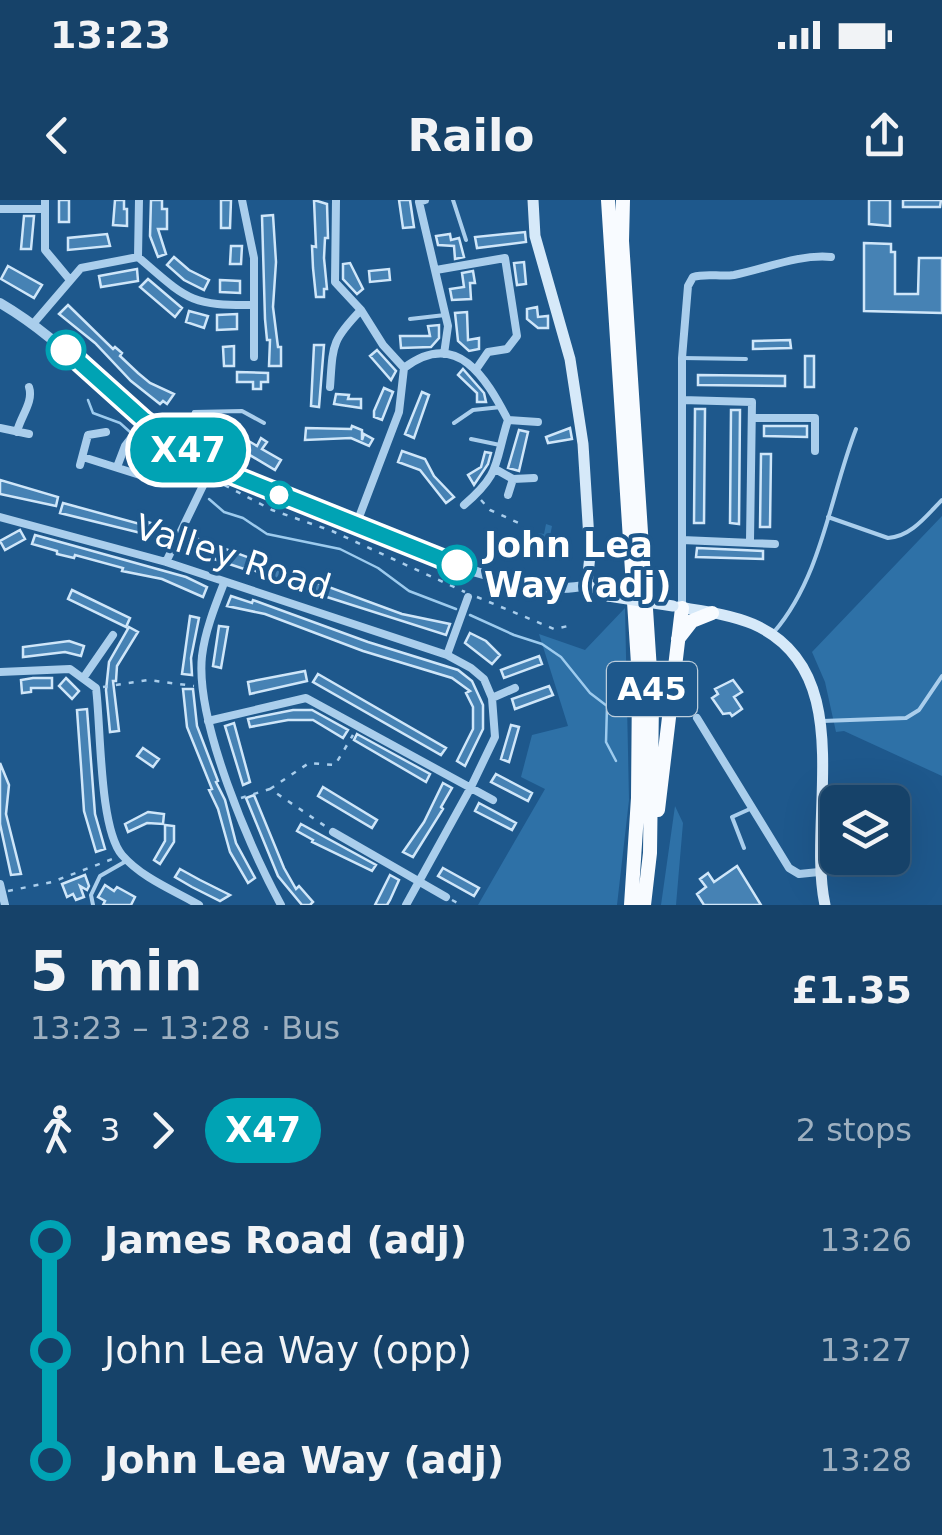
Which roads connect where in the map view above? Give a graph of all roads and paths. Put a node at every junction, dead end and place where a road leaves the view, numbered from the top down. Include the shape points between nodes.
1 (139, 200) edge
2 (242, 200) edge
3 (336, 200) edge
4 (454, 200) edge
5 (533, 200) edge
6 (608, 200) edge
7 (623, 200) edge
8 (421, 201) edge
9 (45, 204) edge
10 (0, 209) edge
11 (466, 240) dead end
12 (138, 256) junction
13 (831, 256) dead end
14 (436, 270) junction
15 (70, 280) junction
16 (0, 304) edge
17 (253, 304) junction
18 (361, 310) junction
19 (445, 315) junction
20 (410, 319) dead end
21 (33, 324) junction
22 (444, 354) junction
23 (254, 357) dead end
24 (682, 358) junction
25 (746, 359) dead end
26 (404, 368) junction
27 (477, 368) junction
28 (29, 386) dead end
29 (330, 386) dead end
30 (682, 400) junction
31 (501, 407) junction
32 (752, 418) junction
33 (144, 420) junction
34 (508, 420) junction
35 (538, 422) dead end
36 (264, 423) dead end
37 (454, 423) dead end
38 (856, 429) dead end
39 (1, 431) edge
40 (190, 431) junction
41 (17, 432) junction
42 (106, 432) dead end
43 (29, 434) dead end
44 (471, 439) dead end
45 (500, 445) junction
46 (181, 446) junction
47 (815, 451) dead end
48 (117, 467) junction
49 (210, 470) junction
50 (496, 470) junction
51 (230, 474) junction
52 (534, 478) dead end
53 (513, 479) junction
54 (162, 482) dead end
55 (476, 494) junction
56 (508, 495) dead end
57 (942, 500) edge
58 (464, 505) dead end
59 (828, 516) junction
60 (0, 517) edge
61 (356, 525) junction
62 (537, 538) dead end
63 (682, 540) junction
64 (750, 542) junction
65 (775, 544) dead end
66 (400, 550) dead end
67 (396, 560) junction
68 (166, 562) junction
69 (473, 570) junction
70 (224, 582) junction
71 (587, 585) junction
72 (467, 595) junction
73 (677, 607) junction
74 (712, 613) junction
75 (573, 624) dead end
76 (114, 635) dead end
77 (771, 636) junction
78 (677, 641) junction
79 (447, 655) junction
80 (0, 672) edge
81 (942, 676) edge
82 (84, 677) junction
83 (203, 687) junction
84 (96, 688) junction
85 (515, 688) dead end
86 (492, 698) junction
87 (697, 718) dead end
88 (208, 721) junction
89 (821, 721) junction
90 (358, 727) junction
91 (470, 789) junction
92 (270, 790) junction
93 (234, 800) junction
94 (493, 800) dead end
95 (752, 808) junction
96 (334, 832) joint
97 (744, 848) dead end
98 (650, 853) junction
99 (125, 858) junction
100 (819, 872) junction
101 (419, 883) junction
102 (1, 888) edge
103 (446, 897) dead end
104 (5, 905) edge
105 (94, 905) edge
106 (199, 905) edge
107 (281, 905) edge
108 (406, 905) edge
109 (631, 905) edge
110 (644, 905) edge
111 (825, 905) edge

1 - 12 street
2 - 17 street via 254,258
3 - 18 street via 335,282
4 - 11 lane
5 - 71 main road via 535,236 570,359 582,444
6 - 109 highway, A45 via 639,680
7 - 98 highway, A45 via 652,701
8 - 14 street
9 - 10 street
9 - 15 street via 45,250
12 - 15 street via 81,268
12 - 17 street via 178,292 208,305
13 - 24 street via 693,277
14 - 19 street
14 - 27 street via 505,258 517,336 507,349 488,352
15 - 21 street
16 - 21 street
17 - 23 street
18 - 26 street
18 - 29 street via 334,343
19 - 20 lane
19 - 22 street
21 - 33 street
22 - 26 street via 417,358
22 - 27 street
24 - 25 lane
24 - 30 street
26 - 61 street via 399,412
27 - 31 street
28 - 41 street
30 - 32 street via 752,402
30 - 63 street
31 - 34 street
31 - 37 lane via 472,410
32 - 47 street via 815,418
32 - 64 street
33 - 46 street
33 - 48 street
34 - 35 street
34 - 45 street
36 - 40 lane via 242,411 194,412
38 - 59 lane
39 - 41 street
40 - 46 lane
40 - 51 lane via 240,457
41 - 43 street
42 - 48 street via 88,435 82,461
44 - 45 lane
45 - 50 street
46 - 49 street
48 - 54 street
49 - 51 street
49 - 67 path via 272,510
49 - 68 street
50 - 53 street
50 - 55 street
51 - 61 street
52 - 53 street
53 - 56 street
55 - 58 street
55 - 62 path
57 - 59 lane via 896,538
59 - 77 lane via 797,600
60 - 68 street, Valley Road
61 - 69 street
63 - 64 street
63 - 73 street
64 - 65 street
66 - 67 path
67 - 72 path
68 - 70 street, Valley Road
69 - 71 street via 552,587
69 - 72 path
70 - 79 street, Valley Road
70 - 83 street via 202,657
71 - 73 main road, bridge via 608,596
72 - 75 path via 554,629
72 - 79 street
73 - 74 main road
73 - 78 highway
74 - 77 main road
74 - 78 highway via 692,621
76 - 82 street
77 - 89 main road via 805,672
78 - 98 highway
79 - 86 street, Valley Road via 484,679
80 - 82 street via 70,669
81 - 89 lane via 906,718
82 - 84 street
83 - 84 path via 148,680
83 - 88 street
84 - 99 street via 109,829
85 - 86 street
86 - 91 street via 494,738
87 - 95 street
88 - 90 street via 306,698
88 - 93 street
89 - 100 main road
90 - 91 street
90 - 92 path via 335,765 308,762
91 - 94 street
91 - 101 street
92 - 93 path
92 - 96 path
93 - 107 street
95 - 97 lane via 732,818
95 - 100 street via 790,868
96 - 101 street
98 - 110 highway, A45
99 - 102 path via 52,882
99 - 105 lane via 100,876
99 - 106 street
100 - 111 main road
101 - 103 street
101 - 108 street
102 - 104 street

